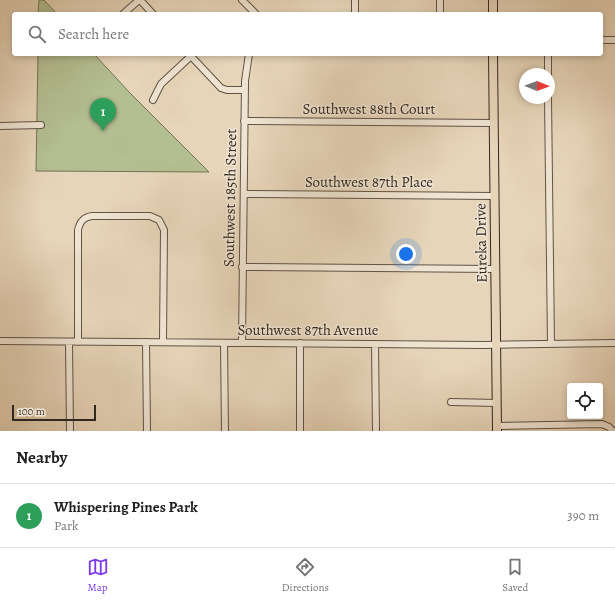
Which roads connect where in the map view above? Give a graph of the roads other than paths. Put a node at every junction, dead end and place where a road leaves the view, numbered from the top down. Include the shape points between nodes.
1 (139, 0) edge
2 (242, 0) edge
3 (355, 0) edge
4 (440, 0) edge
5 (493, 0) edge
6 (125, 12) edge
7 (151, 12) edge
8 (254, 12) edge
9 (355, 12) edge
10 (440, 12) edge
11 (493, 12) edge
12 (603, 40) edge
13 (615, 40) edge
14 (189, 56) edge
15 (191, 56) edge
16 (249, 56) edge
17 (493, 56) edge
18 (548, 56) edge
19 (548, 68) edge
20 (245, 90) junction
21 (153, 100) dead end
22 (548, 104) edge
23 (244, 122) junction
24 (494, 123) junction
25 (41, 125) dead end
26 (0, 126) edge
27 (244, 194) junction
28 (495, 196) junction
29 (242, 267) junction
30 (496, 269) junction
31 (0, 341) edge
32 (69, 342) junction
33 (78, 342) junction
34 (146, 342) junction
35 (163, 342) junction
36 (224, 343) junction
37 (242, 343) junction
38 (300, 343) junction
39 (615, 343) edge
40 (375, 344) junction
41 (552, 344) junction
42 (497, 345) junction
43 (451, 402) dead end
44 (497, 403) junction
45 (497, 428) edge
46 (70, 431) edge
47 (147, 431) edge
48 (224, 431) edge
49 (300, 431) edge
50 (376, 431) edge
51 (613, 431) edge

1 - 6 street
1 - 7 street
2 - 8 street
3 - 9 street
4 - 10 street
5 - 11 main road
12 - 13 street
14 - 21 street via 161,84
15 - 20 street via 221,88
16 - 20 street, Southwest 185th Street
17 - 24 main road, Eureka Drive
18 - 19 street
20 - 23 street, Southwest 185th Street
22 - 41 street
23 - 24 street, Southwest 88th Court
23 - 27 street, Southwest 185th Street
24 - 28 main road, Eureka Drive
25 - 26 street
27 - 28 street, Southwest 87th Place
27 - 29 street, Southwest 185th Street
28 - 30 main road, Eureka Drive
29 - 30 street
29 - 37 street, Southwest 185th Street
30 - 42 main road, Eureka Drive
31 - 32 street, Southwest 87th Avenue
32 - 33 street, Southwest 87th Avenue
32 - 46 street
33 - 34 street, Southwest 87th Avenue
33 - 35 street via 78,230 82,220 92,216 150,216 159,220 164,230
34 - 35 street, Southwest 87th Avenue
34 - 47 street
35 - 36 street, Southwest 87th Avenue
36 - 37 street, Southwest 87th Avenue
36 - 48 street
37 - 38 street, Southwest 87th Avenue
38 - 40 street, Southwest 87th Avenue
38 - 49 street
39 - 41 street, Southwest 87th Avenue
40 - 42 street, Southwest 87th Avenue
40 - 50 street
41 - 42 street, Southwest 87th Avenue
42 - 44 main road, Eureka Drive
43 - 44 street
44 - 45 main road, Eureka Drive
45 - 51 street via 602,424

